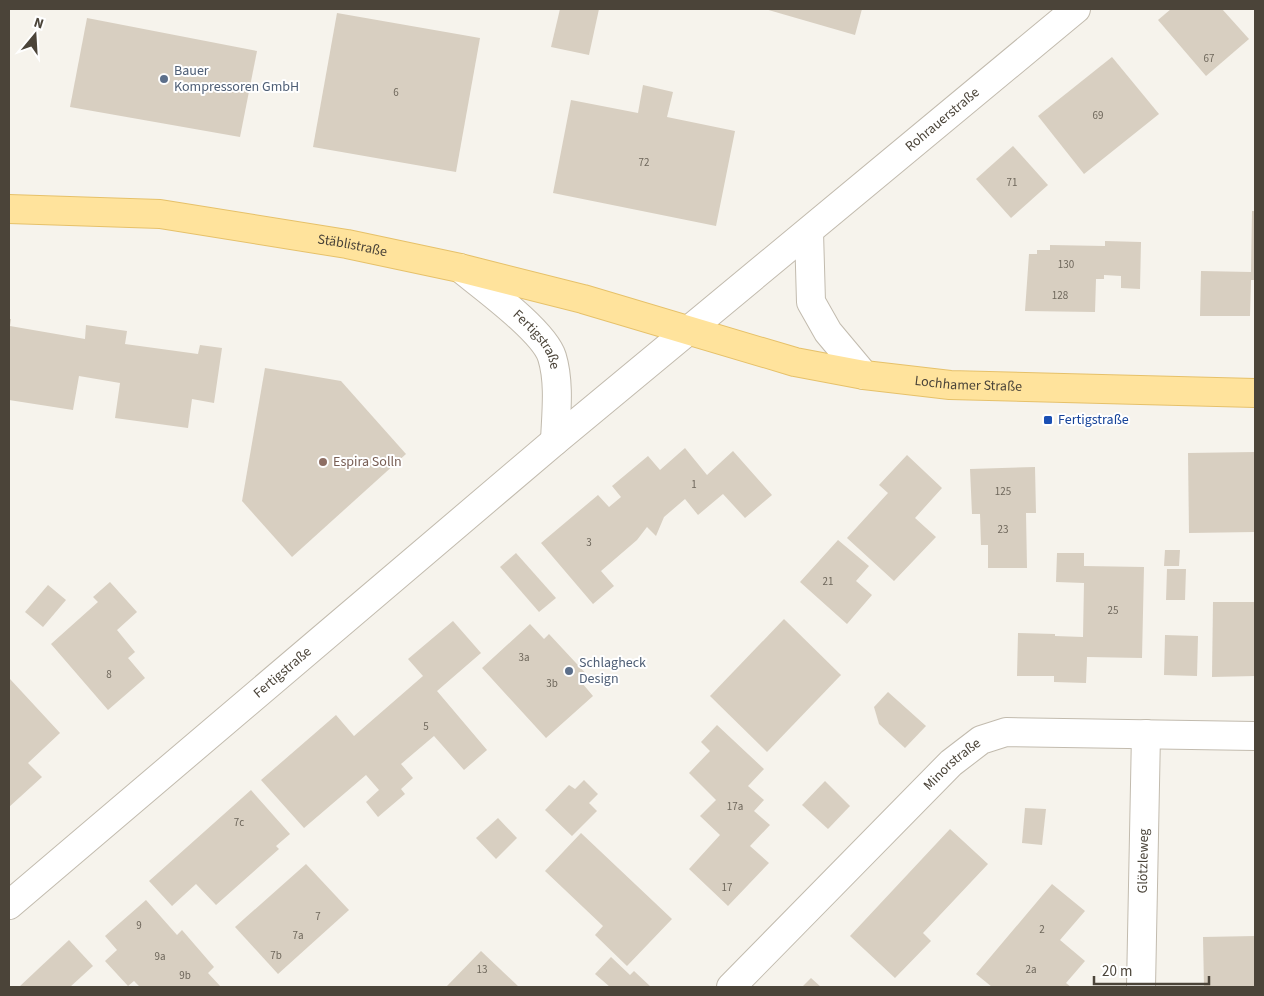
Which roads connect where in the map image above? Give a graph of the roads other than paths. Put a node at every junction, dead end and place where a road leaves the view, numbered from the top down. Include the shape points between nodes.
1 (1076, 9) edge
2 (9, 209) edge
3 (809, 232) junction
4 (460, 268) junction
5 (688, 330) junction
6 (864, 375) junction
7 (1255, 393) edge
8 (555, 441) junction
9 (1146, 734) junction
10 (1255, 736) edge
11 (9, 905) edge
12 (730, 987) edge
13 (1141, 987) edge

1 - 3 street, Rohrauerstraße
2 - 4 main road, Stäblistraße via 160,214 347,244
3 - 5 street, Rohrauerstraße
3 - 6 street via 811,302 828,332
4 - 5 main road, Stäblistraße
4 - 8 street, Fertigstraße via 526,325 552,356 556,380
5 - 6 main road, Lochhamer Straße via 795,362
5 - 8 street, Fertigstraße
6 - 7 main road, Lochhamer Straße via 950,385
8 - 11 street, Fertigstraße
9 - 10 street, Minorstraße
9 - 12 street, Minorstraße via 1006,732 981,740 951,763
9 - 13 street, Glötzleweg

